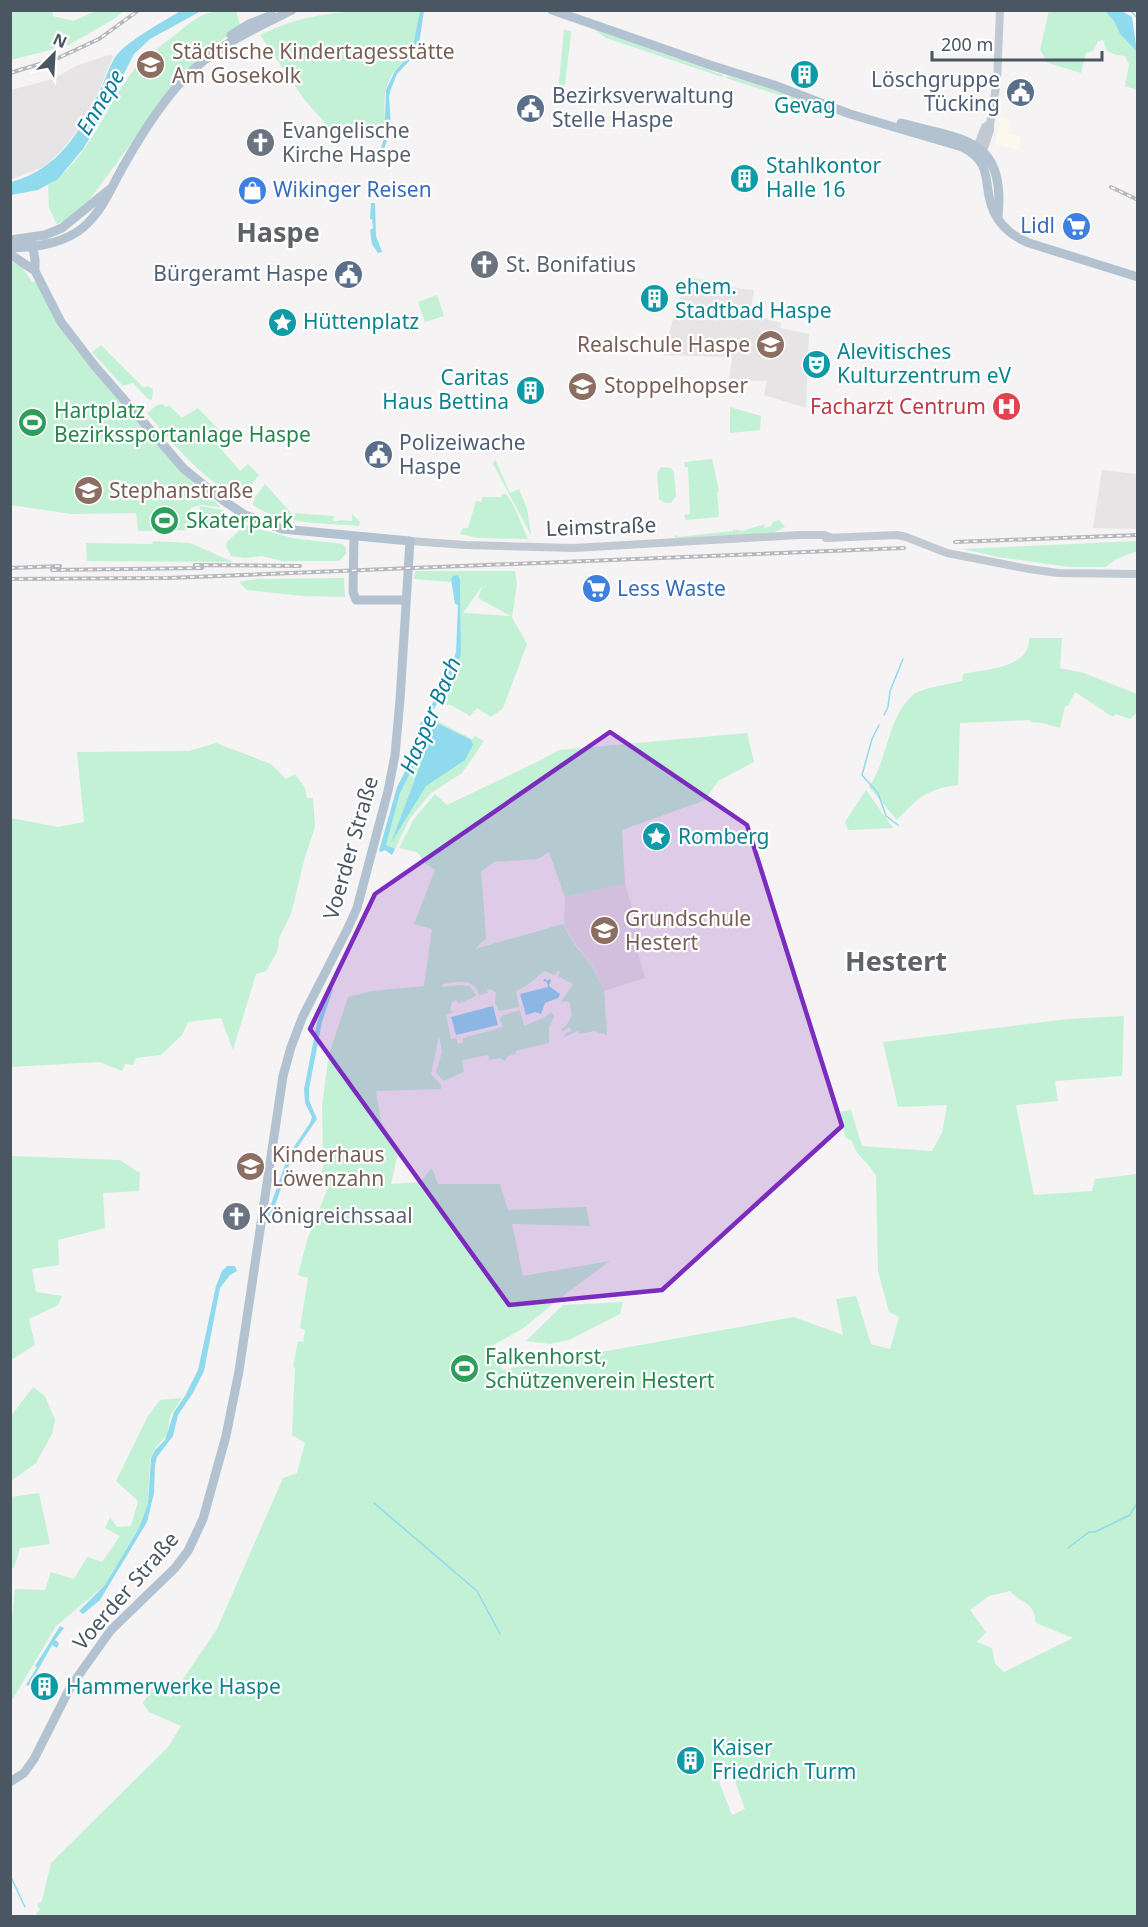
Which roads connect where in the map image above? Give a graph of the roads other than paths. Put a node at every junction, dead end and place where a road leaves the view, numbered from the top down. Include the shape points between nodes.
1 (291, 10) edge
2 (552, 10) edge
3 (1000, 10) edge
4 (841, 109) junction
5 (978, 150) junction
6 (110, 189) junction
7 (81, 214) junction
8 (88, 222) junction
9 (10, 240) edge
10 (30, 244) junction
11 (10, 248) edge
12 (10, 254) edge
13 (32, 268) junction
14 (1137, 276) edge
15 (354, 536) junction
16 (410, 541) junction
17 (1137, 574) edge
18 (406, 600) junction
19 (10, 1782) edge

1 - 6 main road via 243,27 185,78 168,97
2 - 4 main road
3 - 5 street via 998,81 990,130
4 - 5 main road
4 - 5 main road via 965,139
5 - 14 main road via 990,161 995,174 998,218 1008,231 1029,243
6 - 7 main road
6 - 8 main road via 103,205
7 - 8 main road
7 - 10 main road
8 - 10 main road via 69,237
9 - 10 main road
10 - 11 main road
10 - 13 main road
12 - 13 main road
13 - 15 main road via 73,340 194,478 238,511 260,522 282,529
15 - 16 main road
15 - 18 main road via 356,600
16 - 17 street, Leimstraße via 574,548 897,535 946,553 1029,569
16 - 18 main road, Voerder Straße
18 - 19 main road, Voerder Straße via 395,755 388,791 354,916 308,1006 291,1047 280,1089 233,1405 208,1505 181,1560 111,1630 64,1698 34,1759 24,1773

